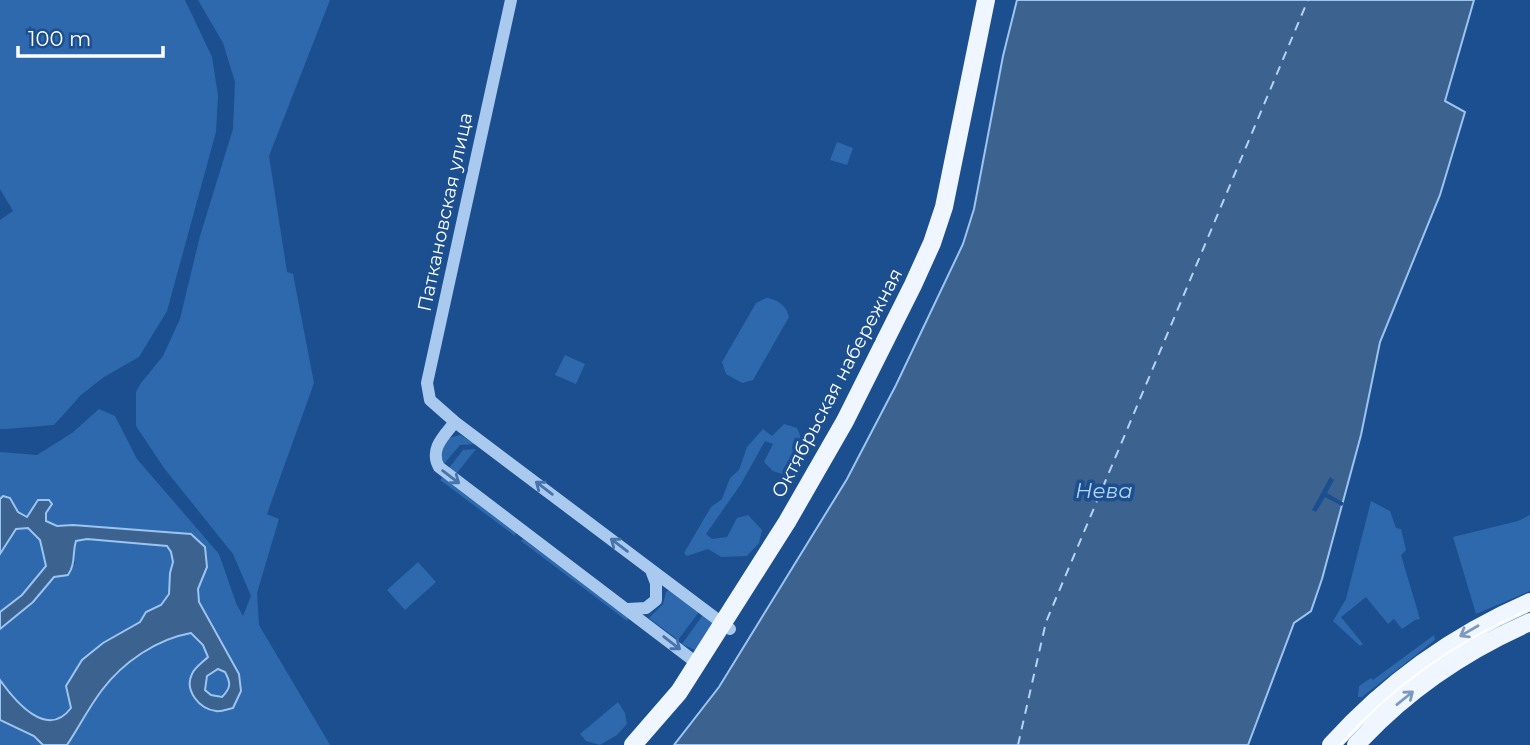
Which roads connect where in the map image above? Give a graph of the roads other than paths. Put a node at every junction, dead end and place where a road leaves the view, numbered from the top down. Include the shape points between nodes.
1 (511, 0) edge
2 (986, 0) edge
3 (997, 0) edge
4 (455, 422) junction
5 (651, 569) junction
6 (1530, 602) edge
7 (627, 609) junction
8 (1530, 622) edge
9 (726, 626) junction
10 (698, 664) junction
11 (634, 745) edge
12 (649, 745) edge
13 (1331, 745) edge
14 (1356, 745) edge

1 - 4 street, Паткановская улица via 427,383 430,400
2 - 9 main road, Октябрьская набережная via 949,187 932,243 816,474
3 - 9 main road, Октябрьская набережная via 954,212 942,247 841,452 796,528
5 -> 4 street, Паткановская улица
4 -> 7 street via 434,452 439,467
5 - 7 street via 656,600 646,608
5 - 9 street, Паткановская улица
6 -> 13 main road via 1444,646 1384,693
7 -> 10 street
14 -> 8 main road via 1426,681 1479,646
9 - 10 main road, Октябрьская набережная
9 - 12 main road, Октябрьская набережная via 690,694
10 - 11 main road, Октябрьская набережная

